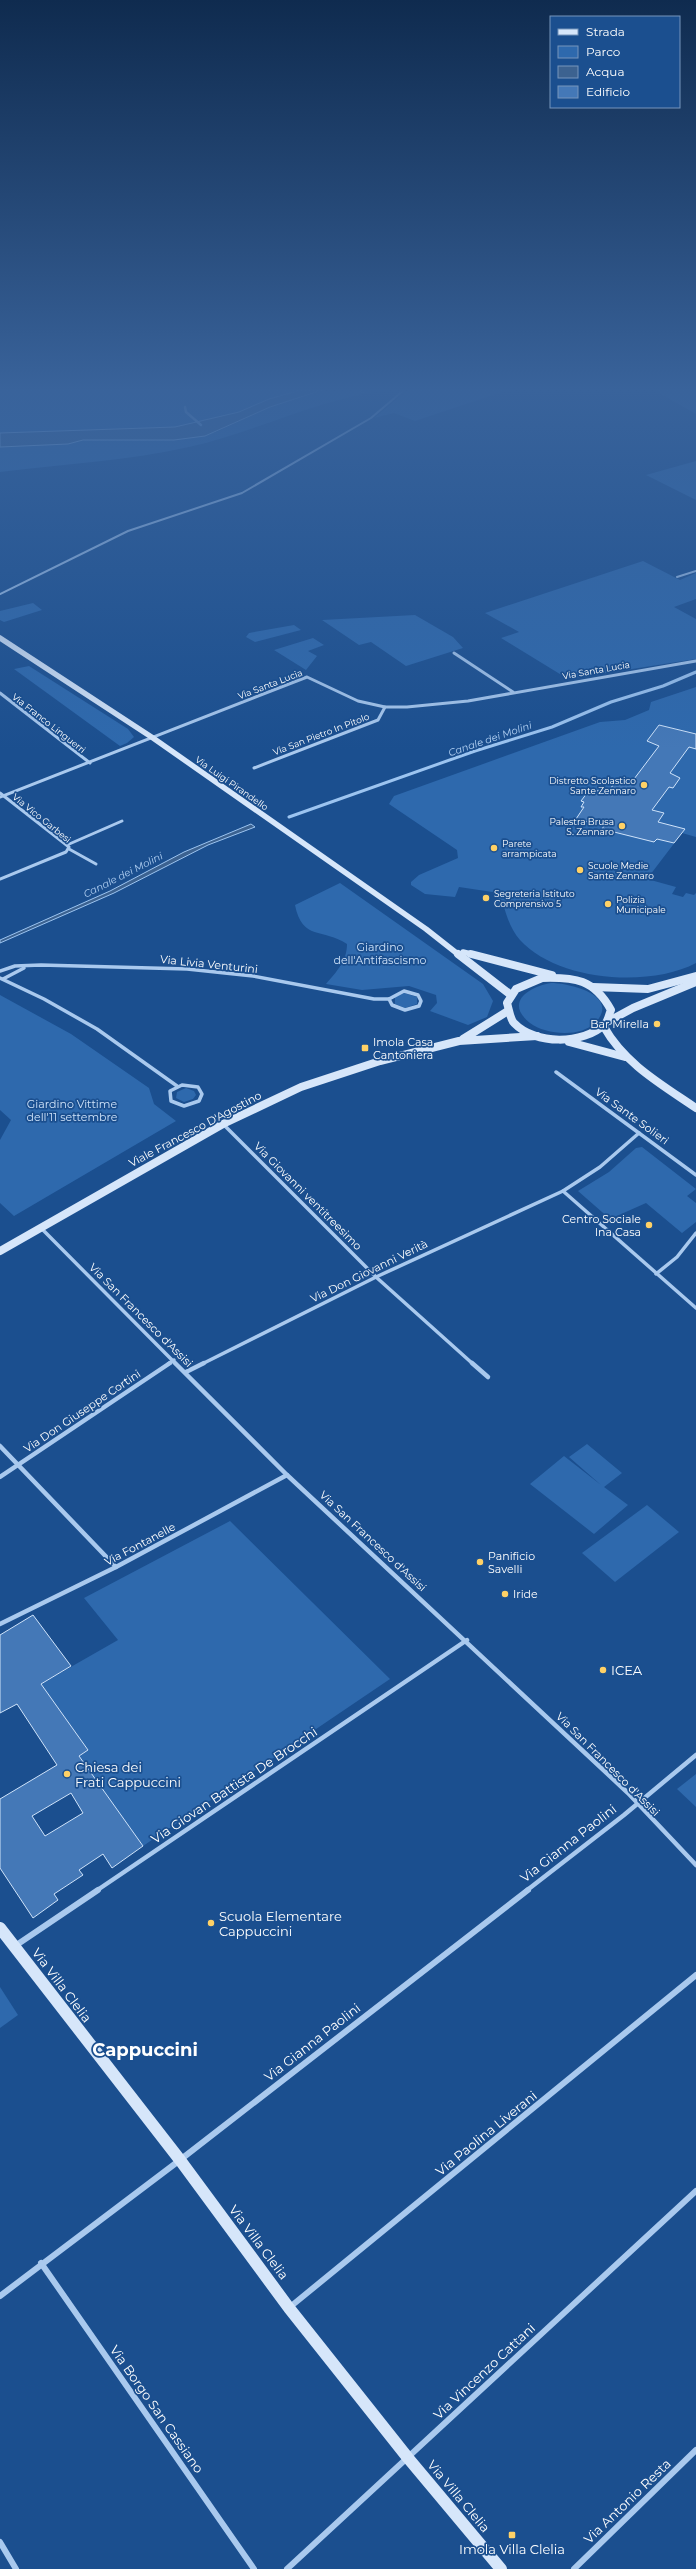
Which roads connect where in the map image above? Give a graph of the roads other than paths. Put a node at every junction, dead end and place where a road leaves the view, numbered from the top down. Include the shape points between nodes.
1 (191, 510) edge
2 (696, 571) edge
3 (677, 577) dead end
4 (0, 594) edge
5 (0, 638) edge
6 (454, 653) dead end
7 (696, 662) edge
8 (0, 693) edge
9 (514, 693) junction
10 (385, 707) junction
11 (153, 738) junction
12 (90, 763) junction
13 (254, 768) dead end
14 (0, 793) edge
15 (2, 796) edge
16 (122, 821) dead end
17 (67, 845) junction
18 (69, 849) junction
19 (96, 864) dead end
20 (0, 879) edge
21 (450, 946) junction
22 (24, 967) junction
23 (0, 971) edge
24 (696, 976) edge
25 (2, 978) edge
26 (565, 978) junction
27 (696, 982) edge
28 (593, 987) junction
29 (648, 989) junction
30 (511, 995) junction
31 (665, 996) junction
32 (389, 999) junction
33 (508, 1011) junction
34 (609, 1021) junction
35 (604, 1027) junction
36 (537, 1036) junction
37 (562, 1040) junction
38 (459, 1041) junction
39 (626, 1058) junction
40 (556, 1072) dead end
41 (177, 1086) junction
42 (696, 1108) edge
43 (223, 1124) junction
44 (639, 1132) junction
45 (696, 1175) edge
46 (562, 1191) junction
47 (40, 1228) junction
48 (696, 1233) edge
49 (0, 1251) edge
50 (656, 1274) junction
51 (376, 1276) junction
52 (696, 1308) edge
53 (174, 1360) junction
54 (186, 1372) junction
55 (488, 1377) dead end
56 (0, 1446) edge
57 (19, 1465) junction
58 (287, 1475) junction
59 (0, 1477) edge
60 (116, 1567) junction
61 (0, 1624) edge
62 (467, 1640) junction
63 (696, 1755) edge
64 (638, 1804) junction
65 (696, 1865) edge
66 (0, 1928) edge
67 (14, 1946) junction
68 (696, 1975) edge
69 (180, 2160) junction
70 (696, 2191) edge
71 (41, 2263) junction
72 (0, 2296) edge
73 (289, 2308) junction
74 (696, 2450) edge
75 (408, 2458) junction
76 (0, 2542) edge
77 (16, 2569) edge
78 (254, 2569) edge
79 (287, 2569) edge
80 (502, 2569) edge
81 (574, 2569) edge

1 - 4 street via 128,531
2 - 3 street
5 - 11 street, Via Luigi Pirandello
6 - 9 street
7 - 9 street, Via Santa Lucia
8 - 12 street, Via Franco Linguerri
9 - 10 street, Via Santa Lucia via 439,705
10 - 11 street, Via Santa Lucia via 358,701 307,677
10 - 13 street, Via San Pietro In Pitolo via 378,720
11 - 12 street, Via Santa Lucia
11 - 21 street, Via Luigi Pirandello
12 - 15 street, Via Santa Lucia
14 - 15 street, Via Vico Garbesi
15 - 17 street, Via Vico Garbesi
16 - 17 street
17 - 18 street, Via Vico Garbesi
18 - 19 street
18 - 20 street, Via Vico Garbesi
21 - 26 street, Via Luigi Pirandello via 488,961
21 - 30 street, Via Luigi Pirandello
22 - 23 street, Via Livia Venturini via 15,966
22 - 25 street, Via Livia Venturini
22 - 32 street, Via Livia Venturini via 110,966 187,969 253,976 374,999
24 - 29 street
25 - 41 street via 97,1029
26 - 28 street
26 - 30 street via 532,981 516,989
27 - 31 street, Viale Francesco D'Agostino
28 - 29 street
28 - 34 street via 607,999 610,1006
29 - 31 street
30 - 33 street
31 - 34 street, Viale Francesco D'Agostino via 633,1008
32 - 32 street, Via Livia Venturini via 395,1008 405,1010 415,1008 421,1001 418,995 409,991 394,994
33 - 36 street, Viale Francesco D'Agostino via 518,1025
33 - 38 street, Viale Francesco D'Agostino
34 - 35 street, Viale Francesco D'Agostino
35 - 37 street, Viale Francesco D'Agostino via 586,1037
35 - 39 street via 611,1042
36 - 37 street, Viale Francesco D'Agostino
36 - 38 street, Viale Francesco D'Agostino
37 - 39 street
38 - 43 street, Viale Francesco D'Agostino via 301,1087
39 - 42 street
40 - 44 street, Via Sante Solieri
41 - 41 street via 168,1095 174,1104 190,1105 202,1097 198,1087 188,1084
43 - 47 street, Viale Francesco D'Agostino
43 - 51 street, Via Giovanni ventitreesimo
44 - 45 street, Via Sante Solieri
44 - 46 street, Via Don Giovanni Verità via 600,1167
46 - 50 street
46 - 51 street, Via Don Giovanni Verità
47 - 49 street, Viale Francesco D'Agostino
47 - 53 street, Via San Francesco d'Assisi
48 - 50 street via 677,1257
50 - 52 street
51 - 54 street, Via Don Giovanni Verità
51 - 55 street, Via Giovanni ventitreesimo
53 - 54 street, Via San Francesco d'Assisi
53 - 57 street, Via Don Giuseppe Cortini
54 - 58 street, Via San Francesco d'Assisi
56 - 57 street
57 - 59 street, Via Don Giuseppe Cortini
57 - 60 street
58 - 60 street, Via Fontanelle
58 - 62 street, Via San Francesco d'Assisi
60 - 61 street, Via Fontanelle
62 - 64 street, Via San Francesco d'Assisi
62 - 67 street, Via Giovan Battista De Brocchi
63 - 64 street, Via Gianna Paolini
64 - 65 street, Via San Francesco d'Assisi
64 - 69 street, Via Gianna Paolini
66 - 67 street, Via Villa Clelia
67 - 69 street, Via Villa Clelia
68 - 73 street, Via Paolina Liverani
69 - 71 street, Via Gianna Paolini
69 - 73 street, Via Villa Clelia
70 - 75 street, Via Vincenzo Cattani
71 - 72 street, Via Gianna Paolini
71 - 78 street, Via Borgo San Cassiano
73 - 75 street, Via Villa Clelia
74 - 81 street, Via Antonio Resta
75 - 79 street, Via Vincenzo Cattani
75 - 80 street, Via Villa Clelia
76 - 77 street

